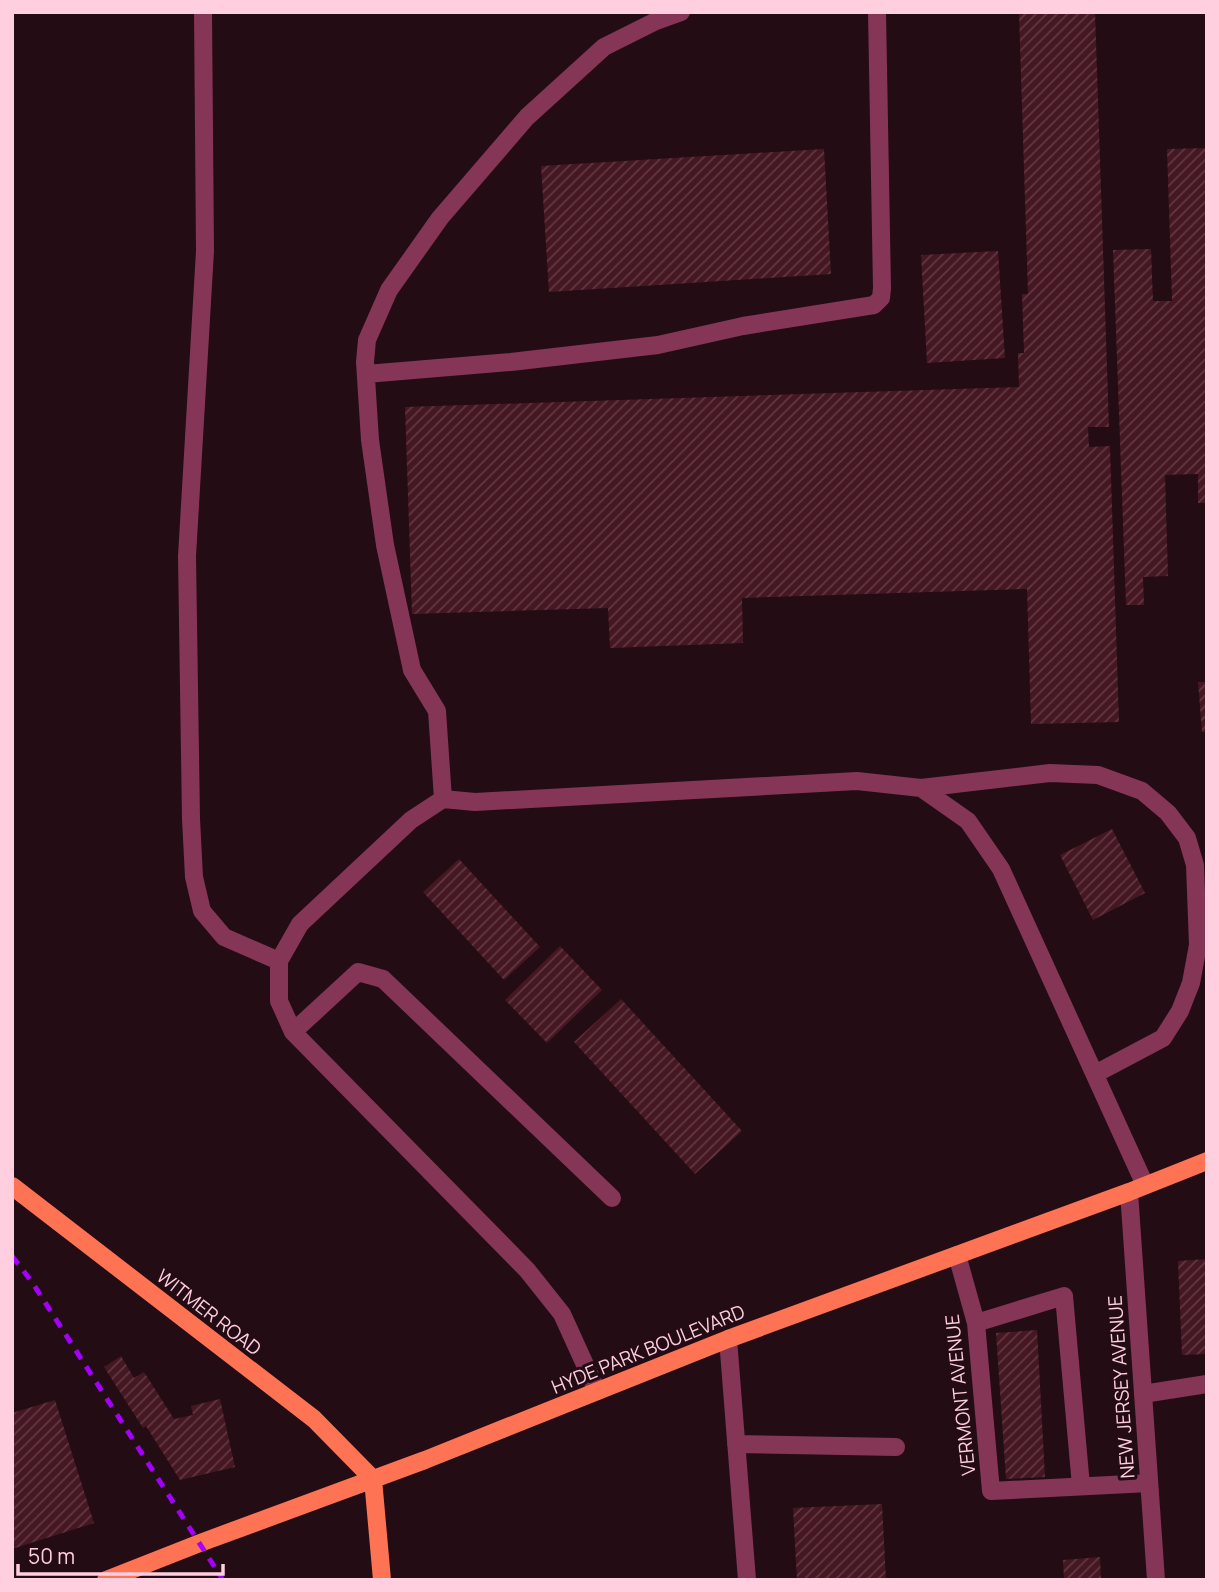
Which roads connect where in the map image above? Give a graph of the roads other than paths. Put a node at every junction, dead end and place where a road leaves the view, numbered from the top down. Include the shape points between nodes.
1 (203, 12) edge
2 (681, 12) edge
3 (877, 12) edge
4 (366, 374) junction
5 (921, 788) junction
6 (443, 799) junction
7 (279, 961) junction
8 (293, 1032) junction
9 (1095, 1074) junction
10 (1207, 1161) edge
11 (12, 1186) edge
12 (1137, 1188) junction
13 (612, 1198) dead end
14 (957, 1255) junction
15 (976, 1323) junction
16 (728, 1339) junction
17 (1207, 1384) edge
18 (597, 1391) junction
19 (1143, 1394) junction
20 (737, 1444) junction
21 (896, 1447) dead end
22 (373, 1479) junction
23 (1149, 1483) junction
24 (1081, 1486) junction
25 (106, 1580) edge
26 (382, 1580) edge
27 (747, 1580) edge
28 (1156, 1580) edge

1 - 7 street via 205,251 187,556 194,877 202,911 224,937
2 - 4 street via 604,47 527,117 440,218 389,290 367,340
3 - 4 street via 882,288 874,305 658,345
4 - 6 street via 385,545 412,670 437,711
5 - 6 street via 857,781 475,802
5 - 9 street via 968,821 1001,869
5 - 9 street via 1051,773 1098,775 1142,791 1168,813 1187,838 1195,865 1198,932 1191,983 1163,1038
6 - 7 street via 411,820 300,924
7 - 8 street via 279,1001
8 - 13 street via 358,972 383,979
8 - 18 street via 527,1270 562,1314
9 - 12 street
10 - 12 main road, HYDE PARK BOULEVARD
11 - 22 main road, WITMER ROAD via 314,1419
12 - 14 main road, HYDE PARK BOULEVARD
12 - 19 street, NEW JERSEY AVENUE
14 - 15 street, VERMONT AVENUE
14 - 16 main road, HYDE PARK BOULEVARD
15 - 24 street, VERMONT AVENUE via 991,1491
15 - 24 street via 1064,1296
16 - 18 main road, HYDE PARK BOULEVARD
16 - 20 street
17 - 19 street
18 - 22 main road, HYDE PARK BOULEVARD
19 - 23 street, NEW JERSEY AVENUE
20 - 21 street
20 - 27 street
22 - 25 main road, HYDE PARK BOULEVARD
22 - 26 main road
23 - 24 street
23 - 28 street, NEW JERSEY AVENUE

